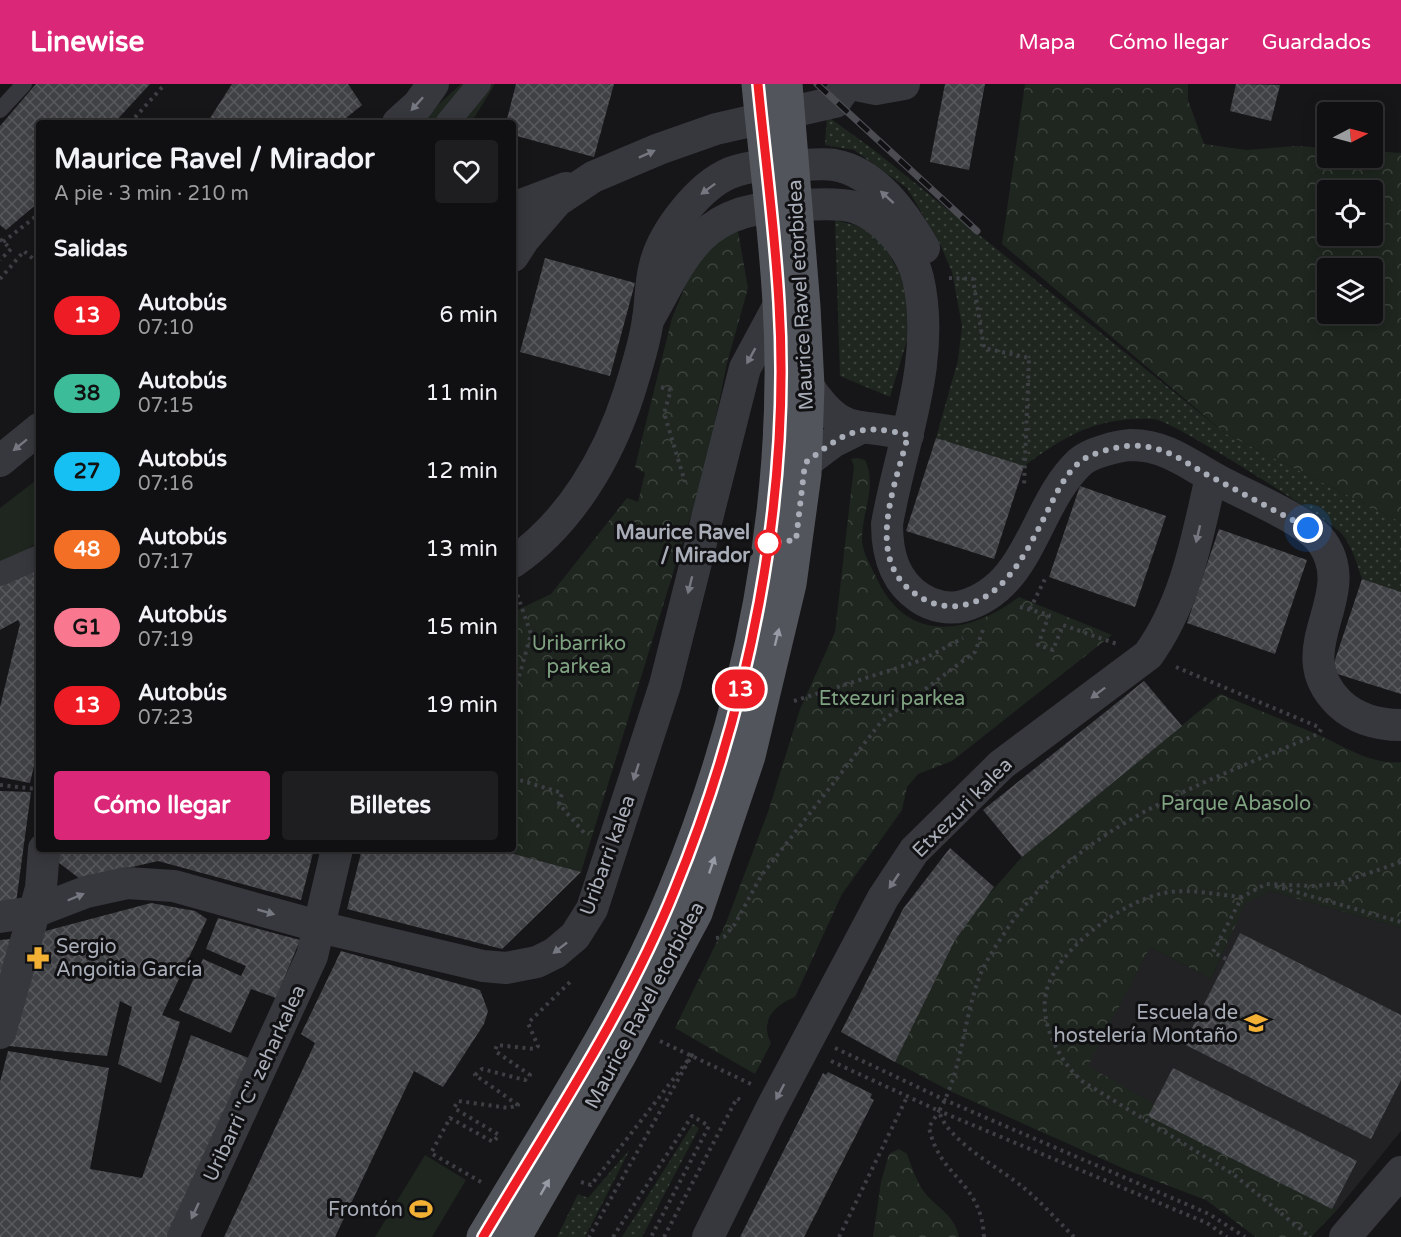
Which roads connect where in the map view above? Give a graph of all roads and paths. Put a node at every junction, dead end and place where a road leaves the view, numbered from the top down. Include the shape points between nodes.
1 (24, 84) edge
2 (165, 84) edge
3 (433, 84) edge
4 (479, 84) edge
5 (751, 84) edge
6 (758, 84) edge
7 (786, 84) edge
8 (849, 84) edge
9 (904, 84) edge
10 (0, 110) edge
11 (133, 120) edge
12 (401, 120) edge
13 (449, 120) edge
14 (752, 120) junction
15 (593, 177) junction
16 (516, 207) edge
17 (36, 216) edge
18 (1, 240) edge
19 (516, 252) edge
20 (0, 260) edge
21 (36, 261) edge
22 (949, 278) dead end
23 (0, 279) edge
24 (792, 306) junction
25 (648, 320) junction
26 (922, 364) junction
27 (808, 386) junction
28 (658, 393) dead end
29 (860, 429) junction
30 (36, 431) edge
31 (908, 435) junction
32 (0, 461) edge
33 (805, 463) junction
34 (1026, 474) dead end
35 (1211, 477) junction
36 (688, 493) dead end
37 (36, 557) edge
38 (0, 574) edge
39 (516, 574) edge
40 (516, 583) edge
41 (1015, 610) dead end
42 (1110, 641) dead end
43 (1167, 662) dead end
44 (516, 687) edge
45 (790, 702) dead end
46 (1401, 725) edge
47 (1322, 728) junction
48 (1331, 733) dead end
49 (516, 779) edge
50 (0, 785) edge
51 (36, 789) dead end
52 (590, 839) dead end
53 (44, 852) edge
54 (336, 852) edge
55 (1401, 862) edge
56 (1266, 884) junction
57 (1242, 897) junction
58 (34, 912) junction
59 (0, 917) edge
60 (1401, 922) edge
61 (318, 926) junction
62 (710, 934) dead end
63 (1226, 959) dead end
64 (575, 976) dead end
65 (0, 1032) edge
66 (654, 1037) dead end
67 (832, 1047) dead end
68 (692, 1055) junction
69 (826, 1058) dead end
70 (741, 1080) dead end
71 (907, 1096) junction
72 (945, 1100) junction
73 (750, 1106) dead end
74 (939, 1111) junction
75 (1401, 1172) edge
76 (575, 1179) dead end
77 (485, 1185) dead end
78 (183, 1237) edge
79 (483, 1237) edge
80 (515, 1237) edge
81 (589, 1237) edge
82 (614, 1237) edge
83 (651, 1237) edge
84 (664, 1237) edge
85 (708, 1237) edge
86 (839, 1237) edge
87 (984, 1237) edge
88 (1074, 1237) edge
89 (1227, 1237) edge
90 (1245, 1237) edge
91 (1310, 1237) edge
92 (1345, 1237) edge

1 - 10 lane
2 - 11 path
3 -> 12 street
4 - 13 street
5 - 14 street
6 - 24 main road, Maurice Ravel etorbidea
7 - 24 main road, Maurice Ravel etorbidea
8 - 9 street via 876,89
8 - 14 street via 835,102
15 -> 14 street via 668,145
15 - 16 street
15 - 19 street via 557,201
17 - 18 path
18 - 20 path via 11,249
21 - 23 path via 24,251
22 - 34 path via 973,279 984,348 1029,358
24 - 27 main road, Maurice Ravel etorbidea
24 -> 61 street, Uribarri kalea via 745,368 665,685 592,909 575,936 555,953 521,967 483,966
24 - 79 main road, Maurice Ravel etorbidea via 764,574 727,742 675,891 640,964
25 - 26 street via 696,242 732,216 755,210 836,204 854,207 873,217 911,257 918,279
26 -> 25 street via 934,338 938,300 930,259 896,205 872,183 834,165 777,165 738,171 690,202 669,232 655,262
25 - 39 street via 613,441 591,478
26 - 31 street
27 - 29 street via 824,409 839,421
27 - 33 main road, Maurice Ravel etorbidea
28 - 36 path via 660,386 671,390 664,413
29 - 31 street
29 - 33 street via 833,441
30 -> 32 street
31 - 35 street via 891,502 887,548 903,584 936,606 978,602 995,591 1035,537 1061,484 1081,461 1127,446 1150,446 1176,454
80 -> 33 main road, Maurice Ravel etorbidea via 696,913 748,756 790,584
35 - 46 street via 1308,528 1322,541 1333,571 1317,656 1318,672 1328,692 1346,710 1366,720
35 -> 85 street, Etxezuri kalea via 1197,541 1165,631 1148,655 1001,765 915,851 883,897
37 - 38 street
40 - 44 path via 531,634
41 - 42 path via 1022,606 1049,615 1038,645 1053,650 1063,625
43 - 47 path
45 - 62 path via 922,660 984,627 975,652 880,722 761,876 735,924 724,937
47 - 48 path
47 - 72 path via 1318,734 1135,817 1087,845 1053,875 1026,904 982,971 966,1015
49 - 52 path via 562,793 559,804
50 - 51 path
53 - 58 street via 41,888
54 - 61 street, Uribarri "C" zeharkalea
55 - 56 path via 1337,884
56 - 57 path
56 - 60 path
57 - 63 path via 1213,952
57 - 91 path via 1162,893 1104,921 1087,934 1054,973 1045,1008 1053,1041 1072,1072 1233,1174
58 - 59 street, Uribarri kalea
58 -> 61 street, Uribarri kalea via 86,892 128,883 174,886
58 - 65 street
61 -> 78 street, Uribarri "C" zeharkalea via 312,956 286,1016
64 - 77 path via 528,1023 538,1046 535,1049 497,1045 495,1051 530,1075 525,1080 482,1070 475,1075 518,1105 509,1108 458,1101 454,1108 499,1135 493,1142 450,1118 431,1153
66 - 68 path
67 - 72 path
68 - 70 path
68 - 76 path via 591,1185
68 - 81 path
69 - 71 path
71 - 74 path
71 - 86 path
72 - 74 path
72 - 90 path via 1209,1214
73 - 84 path via 737,1098
74 - 87 path via 929,1127 932,1142 940,1161 973,1194 983,1218
74 - 88 path via 942,1121 970,1148 1025,1189
74 - 89 path via 1207,1223
75 - 92 street
82 - 83 path via 692,1116 709,1126

